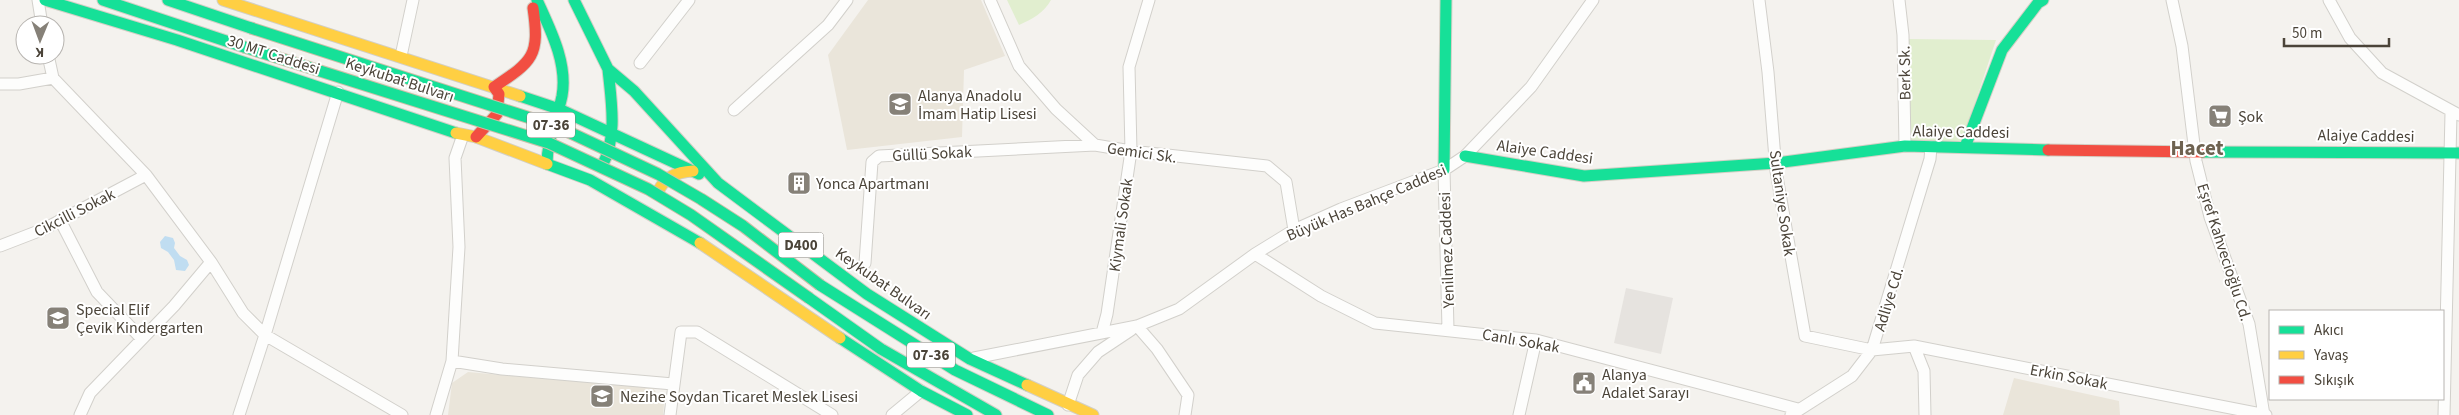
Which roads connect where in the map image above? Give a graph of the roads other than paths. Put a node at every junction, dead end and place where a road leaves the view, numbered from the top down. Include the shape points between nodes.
1 (38, 0) edge
2 (45, 0) edge
3 (103, 0) edge
4 (168, 0) edge
5 (222, 0) edge
6 (413, 0) edge
7 (531, 0) edge
8 (537, 0) edge
9 (574, 0) edge
10 (689, 0) edge
11 (847, 0) edge
12 (990, 0) edge
13 (1149, 0) edge
14 (1446, 0) edge
15 (1593, 0) edge
16 (1759, 0) edge
17 (1899, 0) edge
18 (2172, 0) edge
19 (2328, 0) edge
20 (2039, 1) edge
21 (40, 15) edge
22 (401, 56) junction
23 (640, 63) dead end
24 (50, 65) edge
25 (608, 70) junction
26 (53, 78) junction
27 (0, 84) edge
28 (494, 87) junction
29 (338, 92) junction
30 (559, 109) junction
31 (734, 110) dead end
32 (2455, 114) edge
33 (611, 132) junction
34 (463, 135) junction
35 (476, 137) junction
36 (1095, 145) junction
37 (1906, 146) junction
38 (1931, 147) junction
39 (1965, 147) junction
40 (2196, 150) junction
41 (1131, 152) junction
42 (2455, 153) edge
43 (1466, 156) junction
44 (1776, 163) junction
45 (547, 164) junction
46 (1444, 170) junction
47 (693, 171) junction
48 (146, 175) junction
49 (590, 180) junction
50 (718, 183) junction
51 (657, 218) junction
52 (60, 220) junction
53 (1294, 230) junction
54 (0, 246) edge
55 (1255, 254) junction
56 (211, 262) junction
57 (865, 263) dead end
58 (1137, 326) junction
59 (1448, 329) junction
60 (1102, 333) junction
61 (266, 335) junction
62 (141, 338) junction
63 (1536, 340) junction
64 (1914, 346) junction
65 (1872, 350) junction
66 (970, 359) junction
67 (452, 361) junction
68 (673, 384) junction
69 (921, 391) junction
70 (1068, 405) junction
71 (1795, 412) edge
72 (80, 415) edge
73 (239, 415) edge
74 (402, 415) edge
75 (436, 415) edge
76 (670, 415) edge
77 (832, 415) edge
78 (892, 415) edge
79 (967, 415) edge
80 (996, 415) edge
81 (1048, 415) edge
82 (1093, 415) edge
83 (1185, 415) edge
84 (1519, 415) edge
85 (1925, 415) edge
86 (2265, 415) edge
87 (2444, 415) edge

1 - 21 street
2 - 29 main road, 30 MT Caddesi
3 - 80 main road, Keykubat Bulvarı / 07-36, bridge via 549,143 648,190 691,215 881,349
4 - 81 main road, Keykubat Bulvarı / 07-36, bridge via 558,127 658,174 743,226 820,285 955,370
5 - 22 main road
6 - 22 street
7 - 28 main road via 538,35 533,55 523,69
8 - 30 main road via 558,45 562,70
9 - 25 main road, Keykubat Bulvarı / D400
10 - 23 street
11 - 31 street via 828,24
12 - 36 street, Gemici Sk. via 1019,66 1056,109
13 - 41 street, Kiymali Sokak via 1129,67
14 - 46 main road
15 - 43 street, Büyük Has Bahçe Caddesi via 1530,87
16 - 44 street, Sultaniye Sokak
17 - 37 street, Berk Sk.
18 - 40 street, Eşref Kahvecioğlu Cd. via 2182,46
19 - 32 street via 2350,38 2382,73
20 - 39 main road via 2002,50
22 - 28 main road
24 - 26 street
25 - 33 main road
25 - 50 main road, Keykubat Bulvarı / D400 via 634,91
26 - 27 street
26 - 48 street
28 - 30 main road
28 - 35 main road via 499,94 497,114
29 - 34 main road, 30 MT Caddesi
29 - 61 street
30 - 33 main road
30 - 45 main road via 546,148
32 - 42 street
33 - 47 main road
33 - 49 main road via 607,160
34 - 35 main road, 30 MT Caddesi
34 - 67 street via 455,158 459,248
35 - 45 main road, 30 MT Caddesi
36 - 41 street, Gemici Sk.
36 - 57 street, Güllü Sokak via 879,156 872,162
37 - 38 main road, Alaiye Caddesi
37 - 44 main road, Alaiye Caddesi
38 - 39 main road, Alaiye Caddesi
38 - 65 street, Adliye Cd.
39 - 40 main road, Alaiye Caddesi
40 - 42 main road, Alaiye Caddesi
40 - 86 street, Eşref Kahvecioğlu Cd. via 2210,217 2249,324
41 - 53 street, Gemici Sk. via 1267,166 1286,182
41 - 60 street, Kiymali Sokak
42 - 87 street
43 - 44 main road, Alaiye Caddesi via 1584,176
43 - 46 street, Büyük Has Bahçe Caddesi
44 - 65 street, Sultaniye Sokak via 1804,336
45 - 49 main road
46 - 53 street, Büyük Has Bahçe Caddesi
46 - 59 street, Yenilmez Caddesi
47 - 50 main road
47 - 51 main road via 676,172 660,185 655,200
48 - 52 street, Cikcilli Sokak
48 - 56 street
49 - 51 main road
50 - 66 main road, Keykubat Bulvarı / D400 via 867,294
51 - 69 main road via 706,246
52 - 54 street, Cikcilli Sokak
52 - 62 street via 97,292
53 - 55 street, Büyük Has Bahçe Caddesi
55 - 58 street, Büyük Has Bahçe Caddesi via 1179,310
55 - 59 street, Canlı Sokak via 1322,296 1375,323
56 - 61 street via 243,313
56 - 62 street via 174,306
58 - 60 street, Büyük Has Bahçe Caddesi
58 - 70 street via 1098,352 1078,375
58 - 83 street via 1188,395
59 - 63 street, Canlı Sokak
60 - 66 street, Büyük Has Bahçe Caddesi
61 - 73 street
61 - 74 street
62 - 72 street via 90,393
63 - 71 street, Canlı Sokak
63 - 84 street
64 - 65 street, Erkin Sokak
64 - 85 street via 1924,370
64 - 86 street, Erkin Sokak
65 - 71 street, Adliye Cd. via 1852,376
66 - 70 main road, Keykubat Bulvarı / D400
67 - 68 street via 502,369
67 - 75 street
68 - 76 street
68 - 77 street via 681,332 697,332
69 - 78 street
69 - 79 main road
70 - 82 main road, Keykubat Bulvarı / D400

